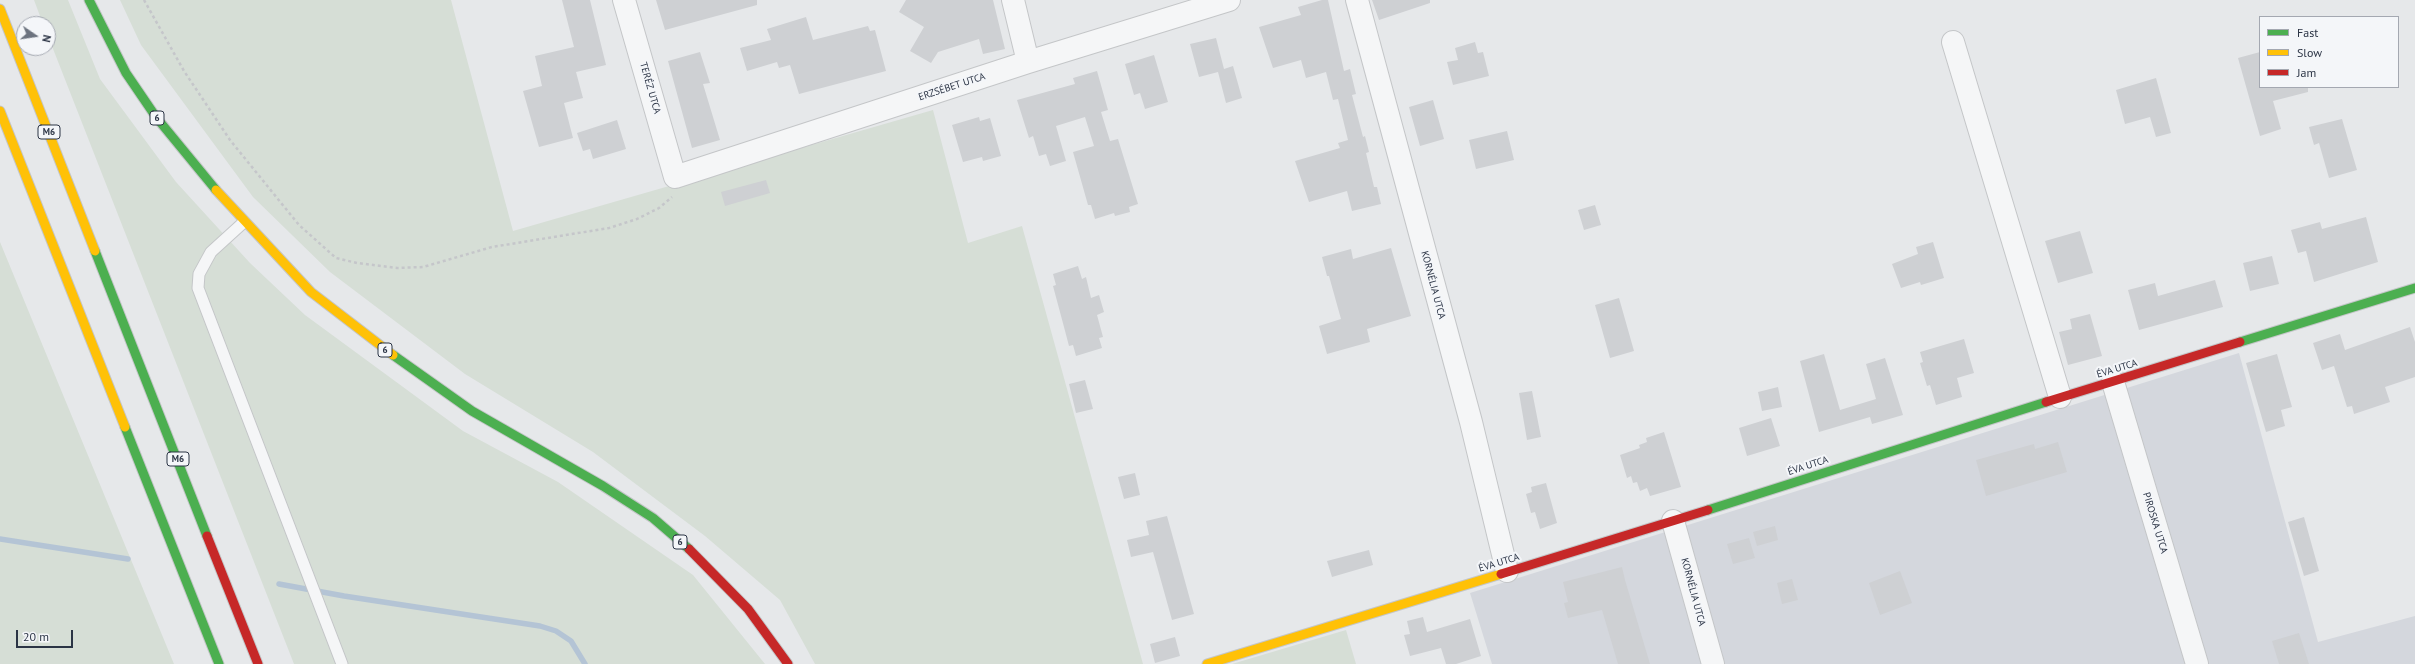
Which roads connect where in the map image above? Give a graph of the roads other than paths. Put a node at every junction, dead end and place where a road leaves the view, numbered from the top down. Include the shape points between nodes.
1 (89, 0) edge
2 (624, 0) edge
3 (1013, 0) edge
4 (1229, 0) edge
5 (1357, 0) edge
6 (0, 8) edge
7 (1954, 42) dead end
8 (1028, 62) junction
9 (0, 111) edge
10 (675, 177) joint
11 (244, 222) junction
12 (2415, 288) edge
13 (2113, 382) junction
14 (2060, 397) junction
15 (1673, 521) junction
16 (1507, 572) junction
17 (218, 664) edge
18 (258, 664) edge
19 (342, 664) edge
20 (788, 664) edge
21 (1207, 664) edge
22 (1713, 664) edge
23 (2197, 664) edge

1 - 11 main road, 6 via 126,73 156,117
2 - 10 street, TERÉZ UTCA
3 - 8 street
4 - 8 street, ERZSÉBET UTCA
5 - 16 street, KORNÉLIA UTCA via 1472,422
6 - 18 main road, M6
7 - 14 street
8 - 10 street, ERZSÉBET UTCA
9 - 17 main road
11 - 19 lane via 211,252 199,274 198,288
11 - 20 main road, 6 via 311,292 365,336 472,411 603,486 653,518 689,549 748,609
12 - 13 main road, ÉVA UTCA
13 - 14 main road, ÉVA UTCA
13 - 23 street, PIROSKA UTCA
14 - 15 main road, ÉVA UTCA
15 - 16 main road, ÉVA UTCA
15 - 22 street, KORNÉLIA UTCA
16 - 21 main road, ÉVA UTCA

